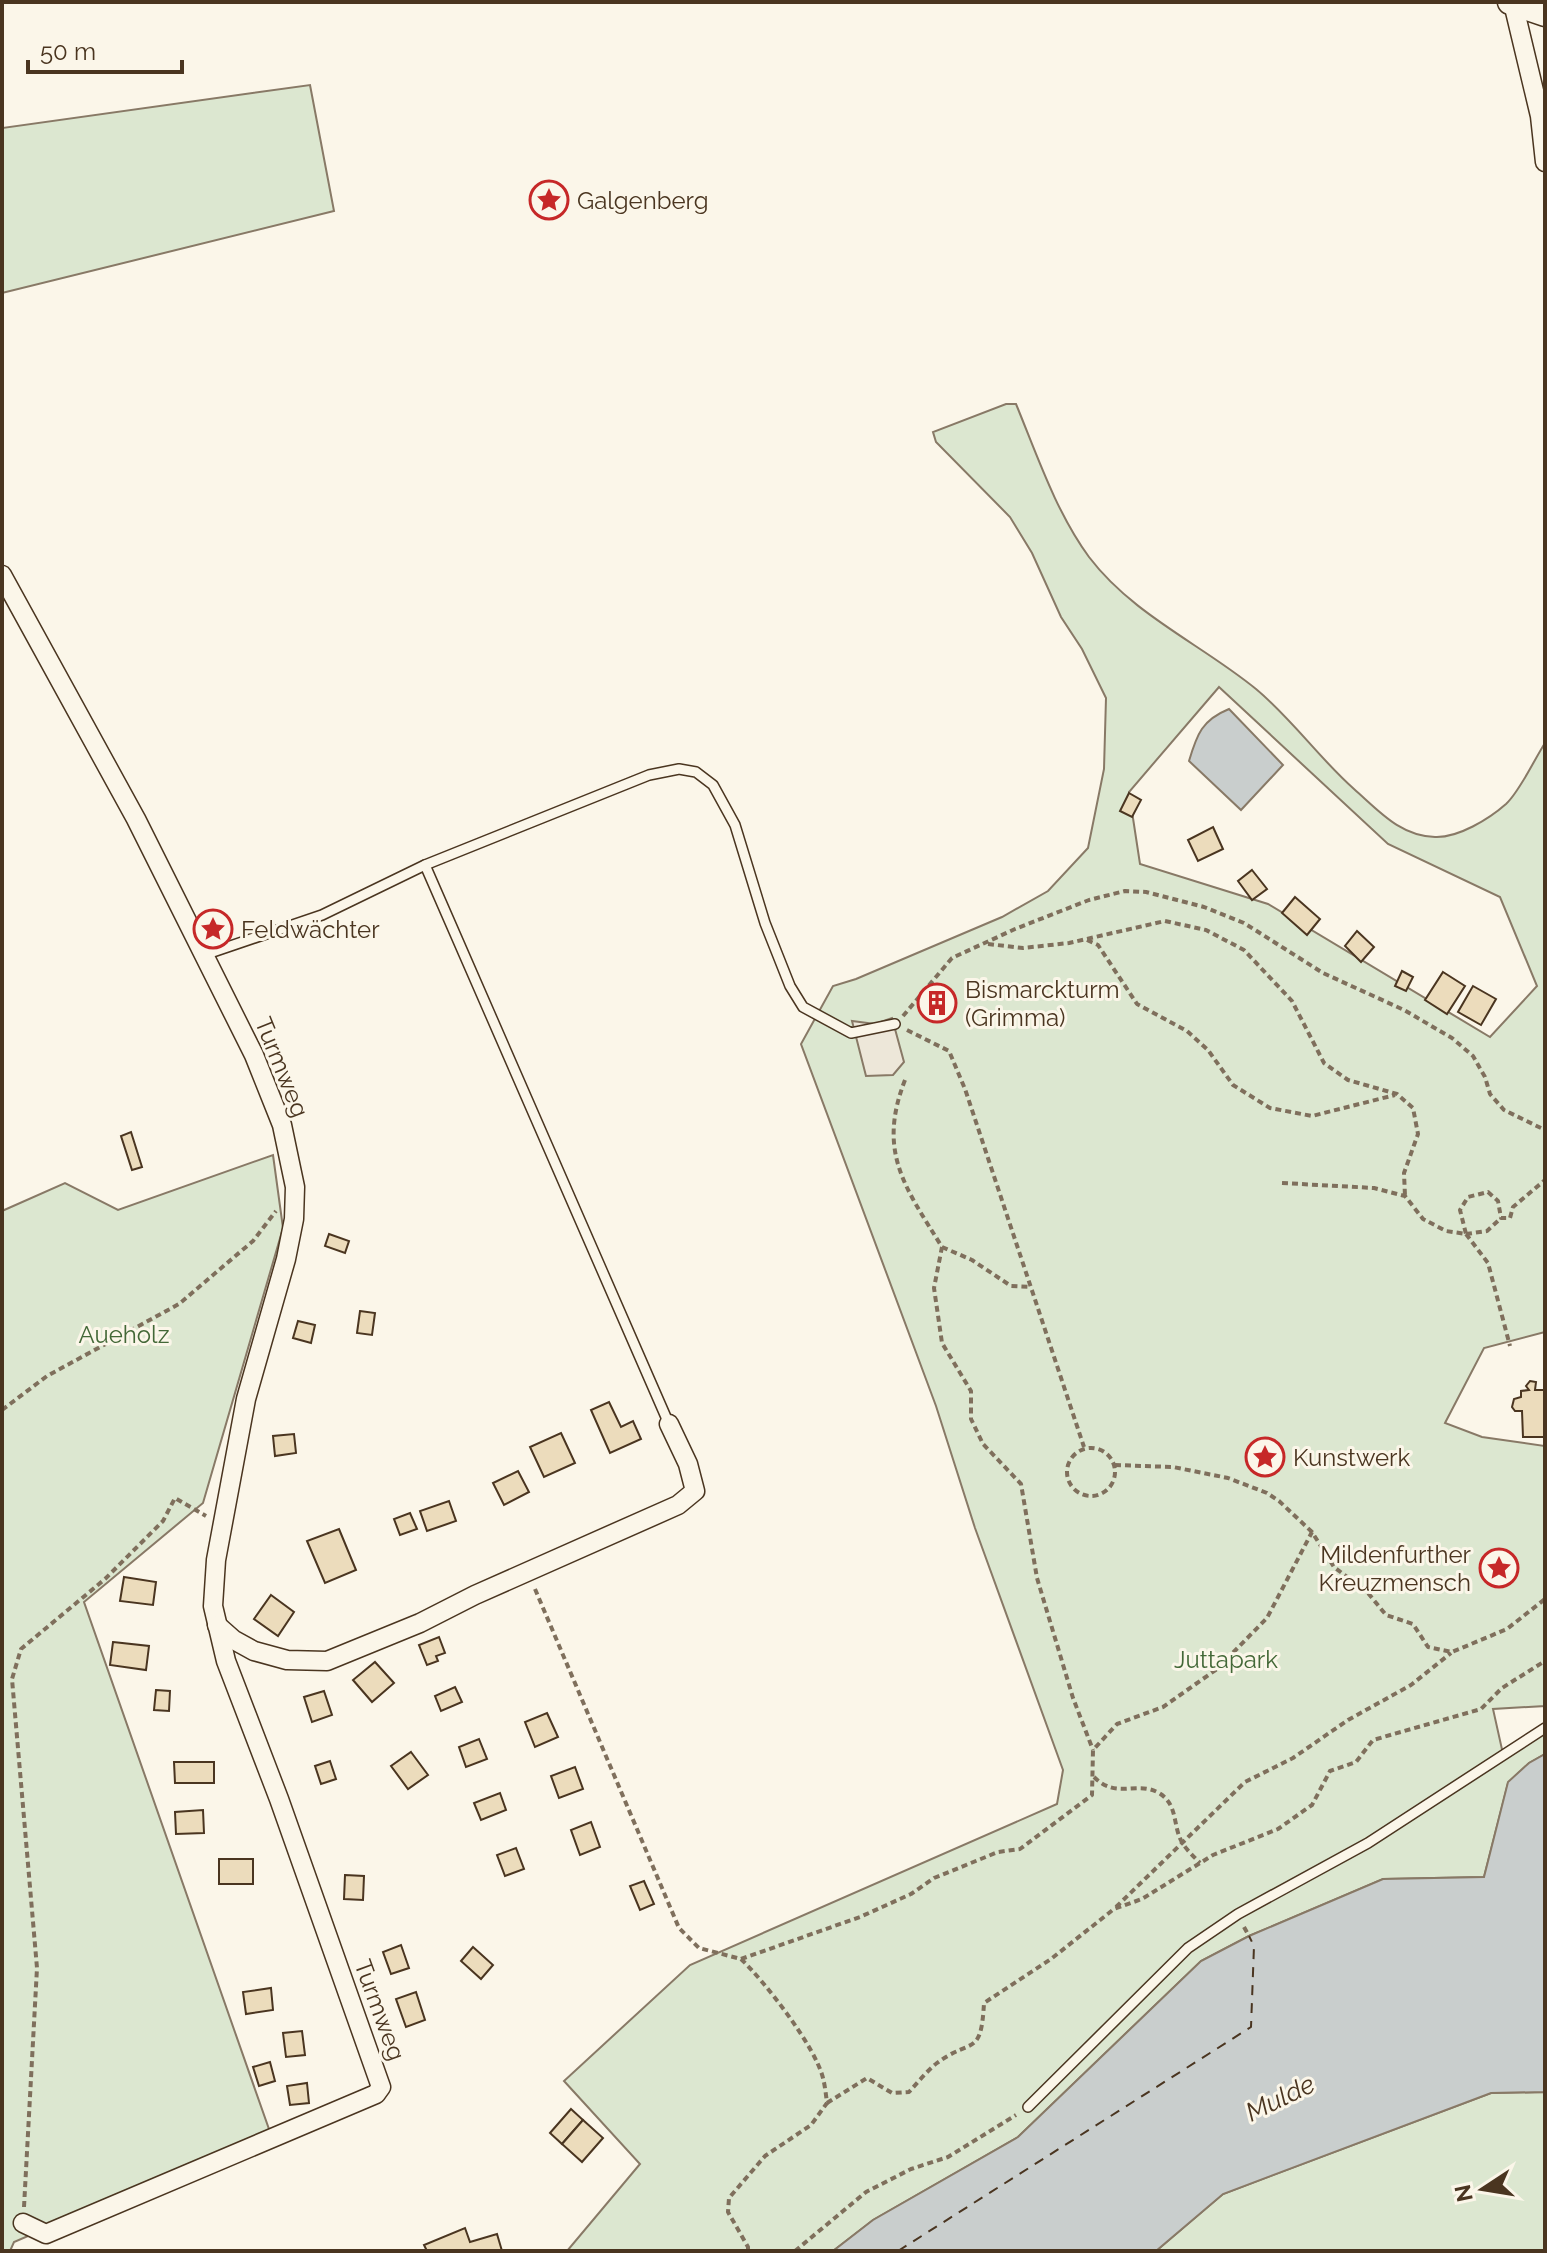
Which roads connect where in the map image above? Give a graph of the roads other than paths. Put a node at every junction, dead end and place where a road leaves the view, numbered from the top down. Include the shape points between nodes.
1 (1512, 2) edge
2 (1545, 14) edge
3 (1545, 162) edge
4 (2, 575) edge
5 (425, 865) junction
6 (204, 955) junction
7 (895, 1024) road end
8 (669, 1424) joint
9 (217, 1625) junction
10 (1545, 1728) edge
11 (1028, 2107) road end
12 (23, 2223) road end

1 - 2 street
1 - 3 street via 1540,116
4 - 6 street, Turmweg
5 - 6 lane via 322,915
5 - 7 lane via 649,775 679,769 696,772 713,785 735,825 765,923 803,1007 851,1033
5 - 8 lane
6 - 9 street, Turmweg via 282,1125 295,1187 286,1259 246,1399 216,1560
8 - 9 street via 695,1491 678,1505 420,1623 327,1661 287,1660 254,1651
9 - 12 street, Turmweg via 381,2087 376,2094 259,2146 46,2234
10 - 11 lane via 1368,1843 1238,1914 1188,1948

